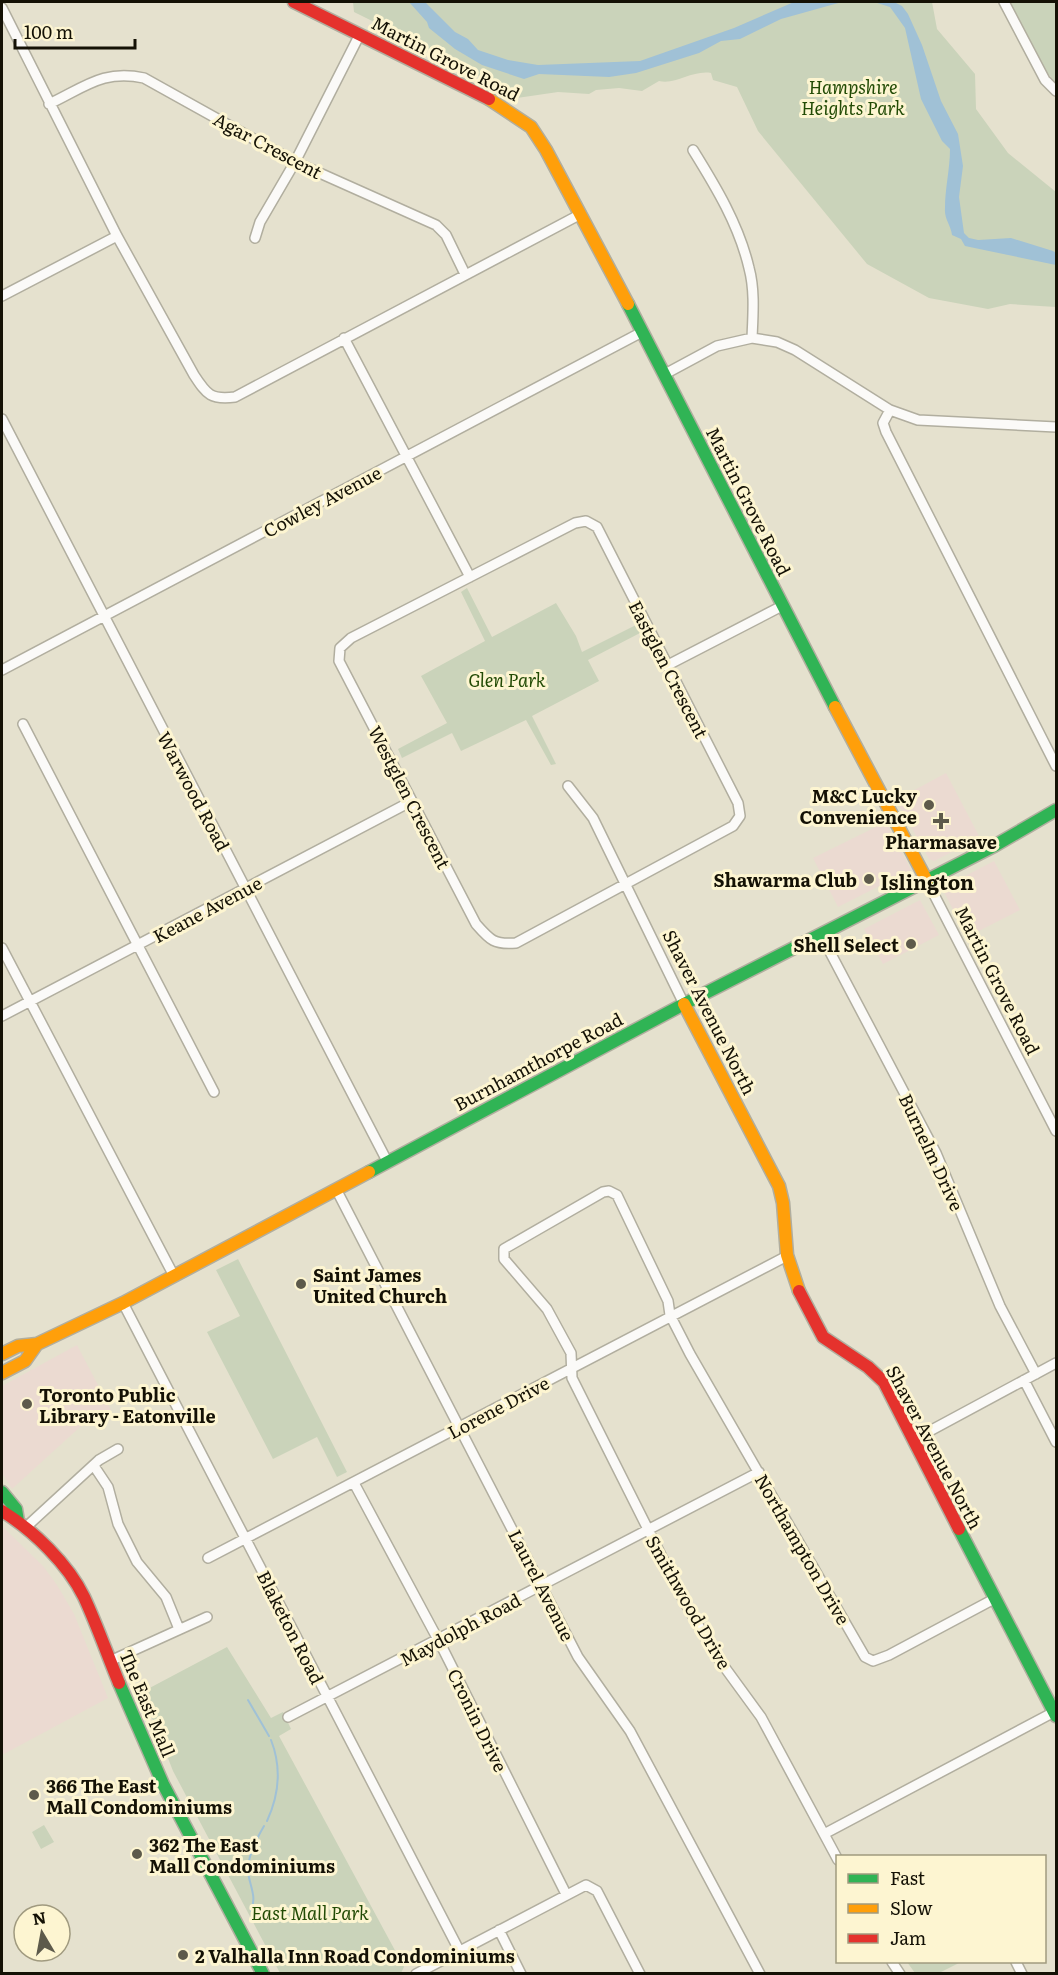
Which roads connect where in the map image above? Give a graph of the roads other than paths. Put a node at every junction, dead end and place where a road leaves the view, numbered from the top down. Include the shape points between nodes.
1 (294, 2) edge
2 (1004, 2) edge
3 (2, 8) edge
4 (360, 34) junction
5 (1056, 91) edge
6 (49, 104) junction
7 (693, 150) dead end
8 (296, 162) junction
9 (579, 215) junction
10 (117, 236) junction
11 (255, 238) dead end
12 (465, 274) junction
13 (2, 296) edge
14 (642, 332) junction
15 (344, 338) junction
16 (752, 338) junction
17 (665, 374) junction
18 (890, 410) junction
19 (2, 419) edge
20 (1056, 427) edge
21 (405, 458) junction
22 (470, 577) junction
23 (782, 606) junction
24 (103, 616) junction
25 (666, 666) junction
26 (2, 669) edge
27 (24, 724) dead end
28 (1056, 766) edge
29 (568, 786) dead end
30 (412, 801) junction
31 (1055, 814) edge
32 (927, 881) junction
33 (625, 886) junction
34 (245, 889) junction
35 (821, 934) junction
36 (136, 946) junction
37 (2, 948) edge
38 (29, 1002) junction
39 (684, 1004) junction
40 (2, 1016) edge
41 (214, 1092) dead end
42 (1055, 1126) edge
43 (387, 1161) junction
44 (336, 1189) junction
45 (787, 1256) junction
46 (174, 1276) junction
47 (123, 1303) junction
48 (670, 1315) junction
49 (37, 1344) junction
50 (2, 1354) edge
51 (1056, 1363) edge
52 (571, 1369) junction
53 (2, 1373) edge
54 (1036, 1374) junction
55 (1024, 1380) junction
56 (459, 1426) junction
57 (913, 1440) junction
58 (1056, 1442) edge
59 (118, 1449) dead end
60 (94, 1466) junction
61 (759, 1472) junction
62 (354, 1484) junction
63 (2, 1492) edge
64 (2, 1511) edge
65 (21, 1525) junction
66 (646, 1530) junction
67 (246, 1540) junction
68 (208, 1558) dead end
69 (543, 1585) junction
70 (994, 1599) junction
71 (207, 1617) dead end
72 (179, 1629) junction
73 (438, 1640) junction
74 (110, 1661) junction
75 (327, 1698) junction
76 (1055, 1714) edge
77 (288, 1718) dead end
78 (824, 1834) junction
79 (836, 1858) edge
80 (566, 1894) junction
81 (499, 1930) junction
82 (459, 1950) junction
83 (263, 1974) edge
84 (416, 1974) edge
85 (521, 1974) edge
86 (640, 1974) edge
87 (760, 1974) edge

1 - 4 main road, Martin Grove Road
2 - 5 street via 1045,80
3 - 6 street
4 - 8 street
4 - 9 main road, Martin Grove Road via 517,115 542,144
6 - 8 street, Agar Crescent via 104,77 122,73 144,78
6 - 10 street
7 - 16 street via 721,195 750,268
8 - 11 street
8 - 12 street, Agar Crescent via 436,225 446,235
9 - 12 street
9 - 14 main road, Martin Grove Road
10 - 13 street
10 - 15 street via 194,375 205,392 219,399 235,397
12 - 15 street
14 - 17 main road, Martin Grove Road
14 - 21 street, Cowley Avenue
15 - 21 street
16 - 17 street via 717,346
16 - 18 street via 795,350
17 - 23 main road, Martin Grove Road
18 - 20 street via 918,420
18 - 28 street via 883,423 886,432
19 - 24 street, Warwood Road
21 - 22 street
21 - 24 street, Cowley Avenue
22 - 25 street, Eastglen Crescent via 586,521 597,527
22 - 30 street, Westglen Crescent via 351,638 340,648 339,661
23 - 25 street
23 - 32 main road, Martin Grove Road
24 - 26 street, Cowley Avenue
24 - 34 street, Warwood Road
25 - 33 street, Eastglen Crescent via 738,803 740,816 733,826
27 - 36 street
29 - 33 street, Shaver Avenue North via 593,818
30 - 33 street, Westglen Crescent via 476,924 500,945 516,943
30 - 34 street, Keane Avenue
31 - 32 main road, Burnhamthorpe Road
32 - 35 main road, Burnhamthorpe Road
32 - 42 street, Martin Grove Road
33 - 39 street, Shaver Avenue North
34 - 36 street, Keane Avenue
34 - 43 street, Warwood Road
35 - 39 main road, Burnhamthorpe Road
35 - 54 street, Burnelm Drive via 936,1153 1000,1306
36 - 38 street, Keane Avenue
36 - 41 street
37 - 38 street
38 - 40 street, Keane Avenue
38 - 46 street
39 - 43 main road, Burnhamthorpe Road
39 - 45 main road, Shaver Avenue North via 779,1186
43 - 44 main road, Burnhamthorpe Road
44 - 46 main road, Burnhamthorpe Road
44 - 56 street, Laurel Avenue
45 - 48 street, Lorene Drive
45 - 57 main road, Shaver Avenue North via 817,1328 830,1345 879,1374
46 - 47 main road, Burnhamthorpe Road
47 - 49 main road, Burnhamthorpe Road
47 - 67 street, Blaketon Road
48 - 52 street, Lorene Drive
48 - 52 street, Northampton Drive via 668,1301 617,1195 609,1191 594,1197 556,1222 507,1246 503,1252 504,1259 547,1310 571,1353
48 - 61 street, Northampton Drive
49 - 50 main road, Burnhamthorpe Road via 18,1346
49 - 53 main road, Burnhamthorpe Road via 25,1361
51 - 54 street
52 - 56 street, Lorene Drive
52 - 66 street, Smithwood Drive
54 - 55 street
55 - 57 street
55 - 58 street
56 - 62 street, Lorene Drive
56 - 69 street, Laurel Avenue
57 - 70 main road, Shaver Avenue North
59 - 60 street
60 - 65 street
60 - 72 street via 108,1487 118,1524 137,1562 166,1597
61 - 66 street, Maydolph Road
61 - 70 street, Northampton Drive via 865,1657 873,1660 889,1656
62 - 67 street, Lorene Drive
62 - 73 street, Cronin Drive
63 - 65 main road, The East Mall via 16,1509
64 - 65 main road, The East Mall
65 - 74 main road, The East Mall via 61,1564 79,1589
66 - 69 street, Maydolph Road
66 - 78 street, Smithwood Drive via 711,1647 761,1717
67 - 68 street, Lorene Drive
67 - 75 street, Blaketon Road
69 - 73 street, Maydolph Road
69 - 87 street, Laurel Avenue via 578,1657 640,1748
70 - 76 main road, Shaver Avenue North
71 - 72 street
72 - 74 street
73 - 75 street, Maydolph Road
73 - 80 street, Cronin Drive
74 - 83 main road, The East Mall via 163,1784
75 - 77 street, Maydolph Road
75 - 82 street, Blaketon Road
76 - 78 street
78 - 79 street, Smithwood Drive
80 - 81 street
80 - 86 street via 583,1885 597,1891
81 - 82 street
81 - 85 street
82 - 84 street

